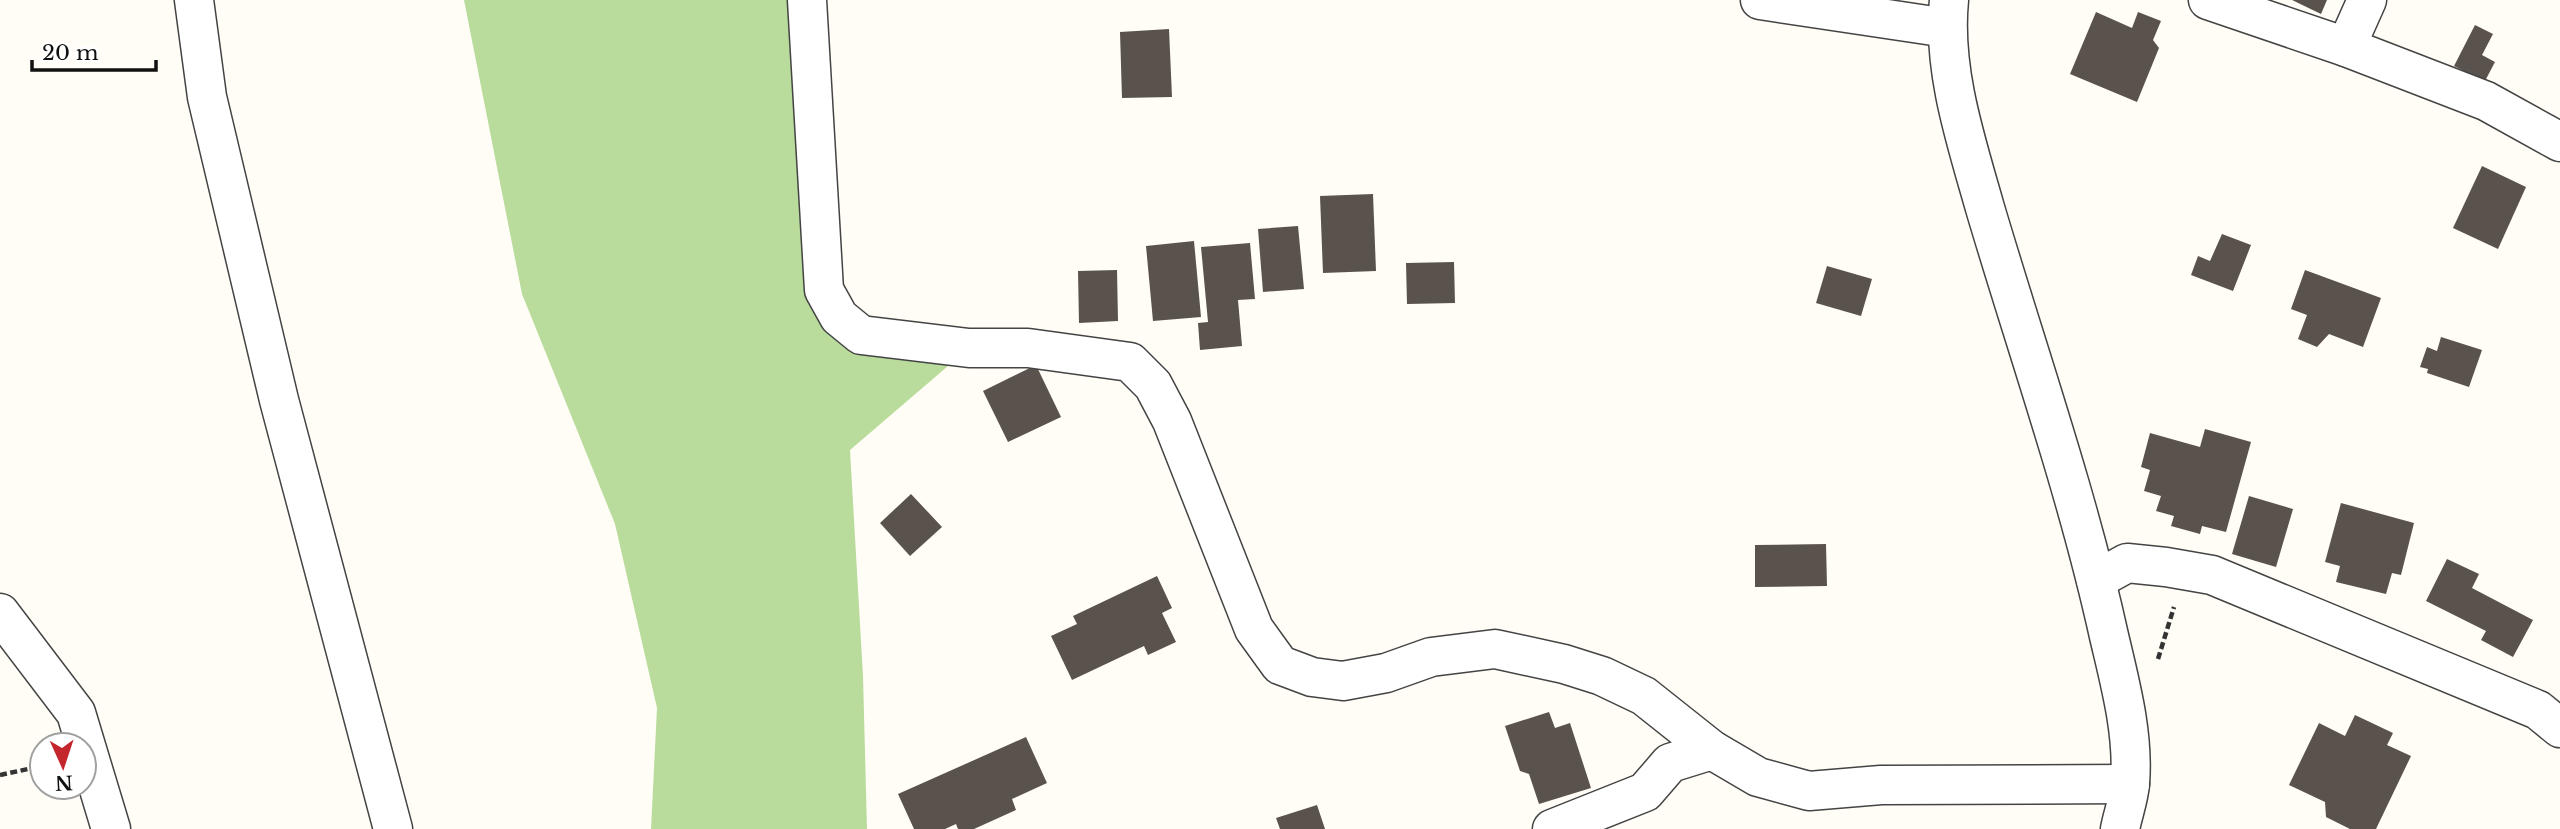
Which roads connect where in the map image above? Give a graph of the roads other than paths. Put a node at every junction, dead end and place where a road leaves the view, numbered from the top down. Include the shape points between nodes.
1 (194, 0) edge
2 (807, 0) edge
3 (1760, 0) edge
4 (2208, 0) edge
5 (2367, 0) edge
6 (1948, 14) edge
7 (2346, 47) junction
8 (2560, 142) edge
9 (2096, 580) junction
10 (0, 613) edge
11 (2560, 728) edge
12 (1712, 750) junction
13 (2130, 784) junction
14 (111, 829) edge
15 (393, 829) edge
16 (1552, 829) edge
17 (2120, 829) edge

1 - 15 street via 207,97 279,400
2 - 12 street via 824,290 839,317 861,335 969,348 1028,348 1130,362 1153,386 1172,421 1254,629 1280,665 1312,677 1343,681 1462,652 1495,649 1531,656 1602,676 1644,696
3 - 6 street
4 - 7 street
5 - 7 street
6 - 9 street via 1962,128
7 - 8 street via 2486,102
9 - 11 street via 2127,563 2212,575 2538,710
9 - 13 street via 2130,746
10 - 14 street via 76,713
12 - 13 street via 1758,777 1809,791 1881,785
12 - 16 street via 1670,763 1645,792
13 - 17 street

